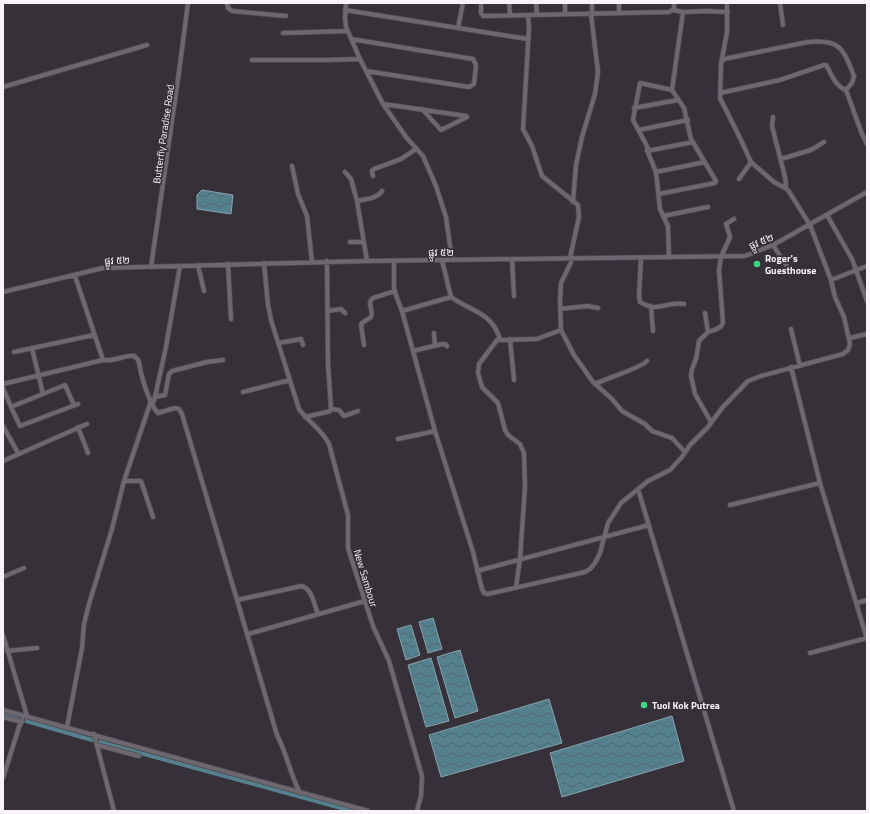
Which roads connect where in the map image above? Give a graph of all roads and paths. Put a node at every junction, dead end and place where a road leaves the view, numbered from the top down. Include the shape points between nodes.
1 (188, 3) edge
2 (227, 3) edge
3 (346, 3) edge
4 (463, 3) edge
5 (481, 3) edge
6 (509, 3) edge
7 (536, 3) edge
8 (564, 3) edge
9 (592, 3) edge
10 (619, 3) edge
11 (674, 3) edge
12 (727, 3) edge
13 (780, 3) edge
14 (345, 10) junction
15 (673, 10) junction
16 (682, 12) junction
17 (728, 12) junction
18 (619, 13) junction
19 (565, 14) junction
20 (592, 14) junction
21 (510, 15) junction
22 (528, 15) junction
23 (537, 15) junction
24 (286, 16) dead end
25 (783, 25) dead end
26 (458, 28) junction
27 (347, 31) junction
28 (283, 33) dead end
29 (351, 39) junction
30 (528, 39) junction
31 (147, 45) dead end
32 (360, 59) junction
33 (252, 60) dead end
34 (722, 61) junction
35 (366, 71) junction
36 (3, 87) edge
37 (672, 90) junction
38 (846, 90) junction
39 (720, 93) junction
40 (678, 100) junction
41 (383, 104) junction
42 (634, 108) junction
43 (422, 109) junction
44 (773, 116) dead end
45 (688, 120) junction
46 (639, 130) junction
47 (693, 142) junction
48 (824, 142) dead end
49 (867, 144) edge
50 (416, 148) junction
51 (647, 151) junction
52 (781, 159) junction
53 (705, 162) junction
54 (751, 162) junction
55 (292, 166) dead end
56 (345, 172) dead end
57 (656, 172) junction
58 (372, 176) dead end
59 (739, 179) dead end
60 (784, 188) junction
61 (382, 191) dead end
62 (867, 192) edge
63 (658, 194) junction
64 (357, 201) junction
65 (574, 202) junction
66 (708, 207) dead end
67 (827, 215) junction
68 (663, 216) junction
69 (734, 219) dead end
70 (810, 225) junction
71 (350, 242) dead end
72 (364, 242) junction
73 (773, 246) junction
74 (669, 257) junction
75 (721, 257) junction
76 (572, 258) junction
77 (641, 258) junction
78 (512, 259) junction
79 (367, 260) junction
80 (442, 260) junction
81 (452, 260) junction
82 (326, 261) junction
83 (394, 261) junction
84 (312, 262) junction
85 (264, 263) junction
86 (228, 264) junction
87 (198, 265) junction
88 (180, 266) junction
89 (867, 266) edge
90 (151, 267) junction
91 (788, 268) dead end
92 (857, 270) junction
93 (75, 276) junction
94 (831, 280) junction
95 (395, 291) junction
96 (3, 292) edge
97 (204, 292) dead end
98 (514, 296) dead end
99 (451, 297) junction
100 (867, 301) edge
101 (684, 304) dead end
102 (651, 306) junction
103 (598, 308) dead end
104 (560, 309) junction
105 (402, 311) junction
106 (328, 312) junction
107 (346, 313) dead end
108 (705, 313) dead end
109 (231, 319) dead end
110 (791, 329) dead end
111 (561, 330) junction
112 (653, 331) dead end
113 (708, 332) junction
114 (434, 333) dead end
115 (867, 334) edge
116 (94, 335) junction
117 (850, 338) junction
118 (500, 339) junction
119 (510, 339) junction
120 (279, 343) junction
121 (303, 345) dead end
122 (364, 345) dead end
123 (434, 346) junction
124 (447, 346) dead end
125 (32, 348) junction
126 (14, 352) dead end
127 (413, 352) junction
128 (103, 360) junction
129 (223, 360) dead end
130 (647, 361) dead end
131 (800, 366) junction
132 (791, 367) junction
133 (39, 375) junction
134 (290, 380) junction
135 (514, 380) dead end
136 (3, 384) edge
137 (595, 384) junction
138 (3, 388) edge
139 (243, 392) dead end
140 (43, 394) junction
141 (155, 397) junction
142 (151, 403) junction
143 (11, 407) junction
144 (331, 408) junction
145 (358, 411) dead end
146 (305, 417) junction
147 (711, 422) junction
148 (87, 424) dead end
149 (3, 426) edge
150 (78, 427) junction
151 (435, 431) junction
152 (398, 438) dead end
153 (685, 452) junction
154 (18, 453) junction
155 (88, 453) dead end
156 (3, 461) edge
157 (124, 482) junction
158 (820, 483) junction
159 (638, 489) junction
160 (730, 505) dead end
161 (153, 517) dead end
162 (648, 525) junction
163 (605, 538) junction
164 (520, 560) junction
165 (24, 568) dead end
166 (477, 570) junction
167 (3, 576) edge
168 (516, 587) junction
169 (237, 600) junction
170 (867, 600) edge
171 (365, 601) junction
172 (857, 603) junction
173 (318, 614) junction
174 (866, 628) edge
175 (248, 634) junction
176 (3, 635) edge
177 (867, 638) edge
178 (37, 648) dead end
179 (8, 651) junction
180 (810, 653) dead end
181 (3, 710) edge
182 (25, 716) junction
183 (3, 717) edge
184 (22, 720) junction
185 (67, 727) junction
186 (94, 734) junction
187 (97, 745) junction
188 (139, 756) dead end
189 (3, 778) edge
190 (300, 793) junction
191 (356, 809) edge
192 (114, 811) edge
193 (368, 811) edge
194 (417, 811) edge
195 (734, 811) edge

1 - 90 street, Butterfly Paradise Road
2 - 24 street via 232,11
3 - 14 street
4 - 26 street
5 - 21 street via 483,16
6 - 21 street
7 - 23 street
8 - 19 street
9 - 20 street
10 - 18 street
11 - 15 street
12 - 17 street
13 - 25 street
14 - 26 street
14 - 27 street
15 - 16 street
15 - 18 street
16 - 17 street
16 - 37 street
17 - 34 street
18 - 20 street
19 - 20 street
19 - 23 street
20 - 65 street via 598,72 595,94 576,165
21 - 22 street
22 - 23 street
22 - 30 street
26 - 30 street
27 - 28 street
27 - 29 street
29 - 32 street
29 - 35 street via 473,59 476,65 474,84 469,86
30 - 65 street via 523,129 542,176
31 - 36 street
32 - 33 street
32 - 35 street
34 - 38 street via 808,42 831,43 840,47 854,76
34 - 39 street
35 - 41 street
37 - 40 street
37 - 42 street via 640,83
38 - 39 street via 838,86 824,65 780,80
38 - 49 street
39 - 54 street via 721,102
40 - 42 street
40 - 45 street
41 - 43 street
41 - 50 street
42 - 46 street via 633,120
43 - 43 street via 466,116 467,117 441,130
44 - 52 street via 772,126
45 - 46 street
45 - 47 street
46 - 51 street
47 - 51 street
47 - 53 street
48 - 52 street via 811,150
50 - 58 street via 401,159 374,169
50 - 81 street via 423,156 446,217
51 - 57 street
52 - 60 street via 786,184
53 - 57 street
53 - 63 street via 715,183
54 - 59 street
54 - 60 street
55 - 84 street via 307,220
56 - 64 street via 351,180
57 - 63 street
60 - 70 street via 788,190
61 - 64 street via 380,195
62 - 67 street, ផ្លូវ ៥២
63 - 68 street
64 - 72 street
65 - 76 street via 578,205 579,217
66 - 68 street
67 - 70 street, ផ្លូវ ៥២
67 - 92 street
68 - 74 street via 668,226
69 - 75 street via 726,224 730,237
70 - 73 street, ផ្លូវ ៥២
70 - 94 street
71 - 72 street
72 - 79 street
73 - 75 street, ផ្លូវ ៥២ via 745,256
73 - 91 street
74 - 75 street, ផ្លូវ ៥២
74 - 77 street, ផ្លូវ ៥២
75 - 113 street via 719,270 724,323 720,328
76 - 77 street, ផ្លូវ ៥២
76 - 78 street, ផ្លូវ ៥២
76 - 104 street via 561,283
77 - 102 street via 639,301
78 - 81 street, ផ្លូវ ៥២
78 - 98 street
79 - 82 street, ផ្លូវ ៥២
79 - 83 street, ផ្លូវ ៥២
80 - 81 street, ផ្លូវ ៥២
80 - 83 street, ផ្លូវ ៥២
80 - 99 street
82 - 84 street, ផ្លូវ ៥២
82 - 106 street
83 - 95 street
84 - 85 street, ផ្លូវ ៥២
85 - 86 street, ផ្លូវ ៥២
85 - 120 street, New Sambour via 268,305
86 - 87 street, ផ្លូវ ៥២
86 - 109 street
87 - 88 street, ផ្លូវ ៥២
87 - 97 street
88 - 90 street, ផ្លូវ ៥២
88 - 141 street
89 - 92 street
90 - 93 street, ផ្លូវ ៥២ via 102,268
92 - 94 street
92 - 100 street
93 - 96 street, ផ្លូវ ៥២
93 - 116 street
94 - 117 street
95 - 105 street
95 - 122 street via 370,300 372,315 361,325
99 - 105 street
99 - 118 street via 483,315 497,330
101 - 102 street via 676,302 658,308
102 - 112 street
103 - 104 street via 587,306
104 - 111 street
105 - 127 street
106 - 107 street via 341,309
106 - 144 street
108 - 113 street
110 - 131 street
111 - 119 street via 537,339
111 - 137 street via 574,355
113 - 147 street via 699,340 691,376 695,394
114 - 123 street
115 - 117 street
116 - 125 street
116 - 128 street
117 - 131 street via 850,347 846,352
118 - 119 street
118 - 164 street via 494,343 479,364 478,373 482,387 498,403 505,430 520,444 524,453 525,486
119 - 135 street
120 - 121 street via 301,339
120 - 134 street, New Sambour
123 - 124 street via 444,343
123 - 127 street
125 - 126 street
125 - 133 street
127 - 151 street
128 - 133 street
128 - 142 street via 134,356 138,360
129 - 141 street via 172,371 169,374 165,395
130 - 137 street via 644,365
131 - 132 street
132 - 147 street via 748,381
132 - 158 street
133 - 136 street
133 - 140 street
134 - 139 street
134 - 146 street, New Sambour via 299,409
137 - 153 street via 622,411 652,431 672,438
138 - 143 street
140 - 143 street
140 - 143 street via 65,386 76,404 20,426
141 - 142 street
142 - 157 street
142 - 169 street via 158,413 175,408 182,414
144 - 145 street via 344,416
144 - 146 street via 330,411
146 - 171 street, New Sambour via 324,434 329,444 348,514 348,548
147 - 153 street
148 - 150 street
149 - 154 street
150 - 154 street
150 - 155 street
151 - 152 street
151 - 166 street
153 - 159 street via 670,470
154 - 156 street
157 - 161 street via 141,481
157 - 185 street via 88,604
158 - 160 street
158 - 172 street
159 - 162 street
159 - 163 street via 614,511
162 - 163 street
162 - 195 street
163 - 164 street
163 - 168 street via 597,558 585,572
164 - 166 street
164 - 168 street
165 - 167 street
166 - 168 street via 484,593
169 - 173 street via 302,586 310,591
169 - 175 street
170 - 172 street
171 - 173 street
171 - 194 street, New Sambour via 389,661 422,776
172 - 174 street
173 - 175 street
174 - 177 street
175 - 190 street via 277,735
176 - 179 street
177 - 180 street
178 - 179 street
179 - 182 street
181 - 182 street
182 - 184 street
182 - 185 street
183 - 184 street
184 - 189 street
185 - 186 street
186 - 187 street
186 - 190 street
187 - 188 street
187 - 192 street
190 - 191 street
191 - 193 street

